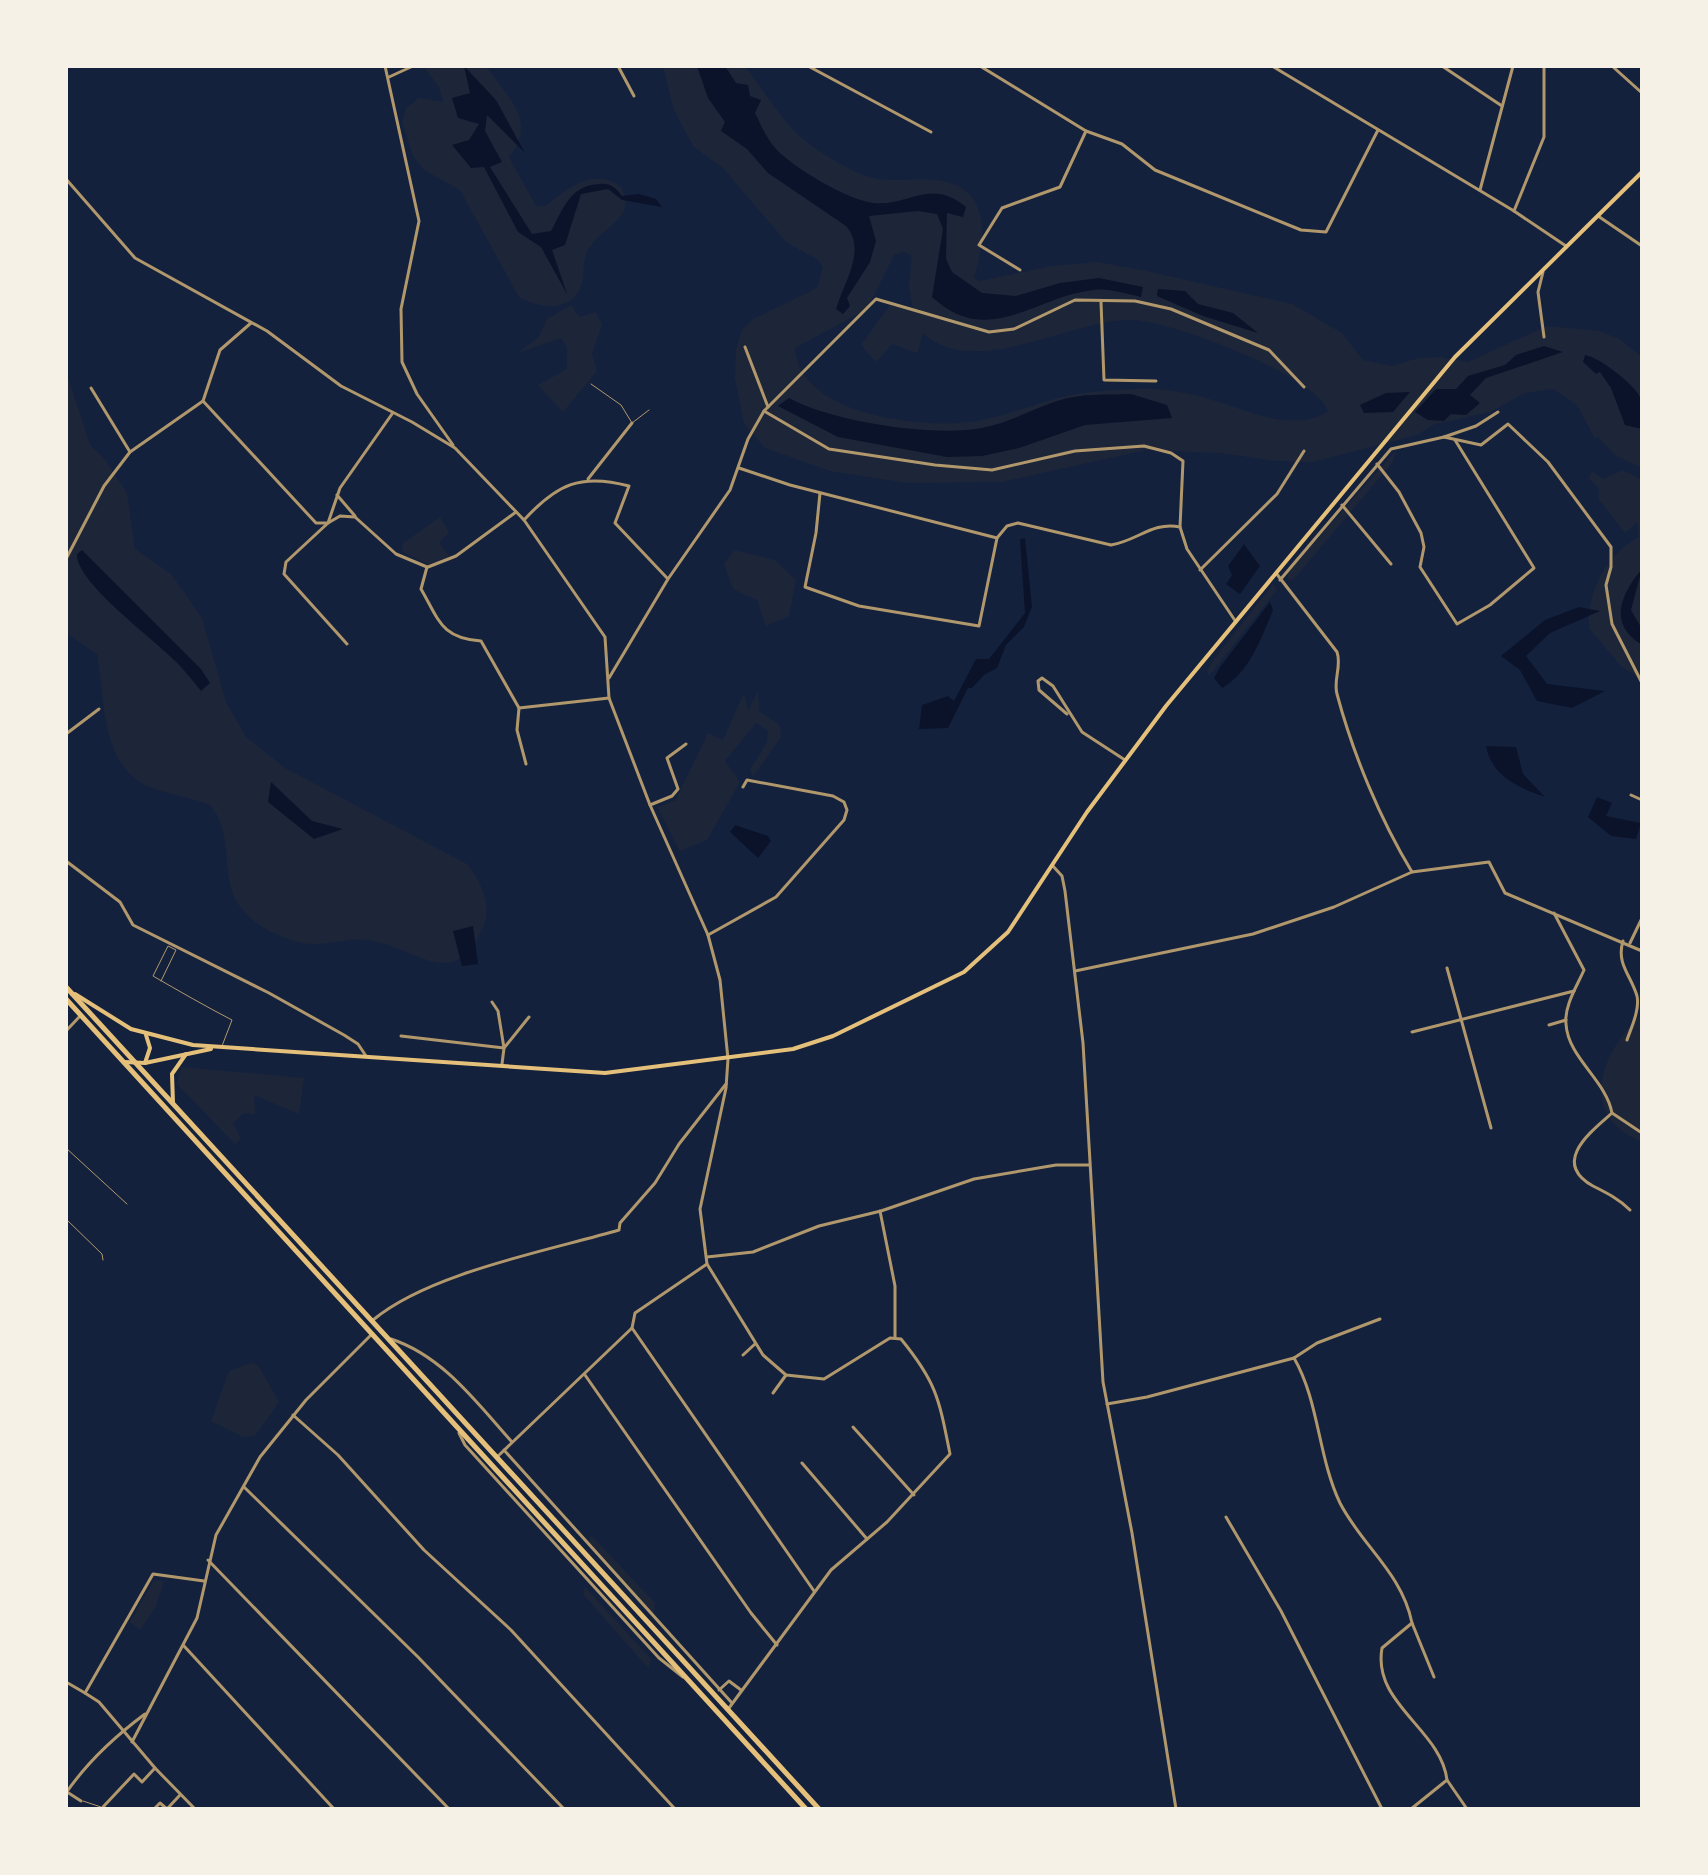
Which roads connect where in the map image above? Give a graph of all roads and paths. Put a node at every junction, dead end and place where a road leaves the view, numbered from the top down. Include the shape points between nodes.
1 (385, 66) edge
2 (413, 66) edge
3 (618, 66) edge
4 (808, 66) edge
5 (980, 66) edge
6 (1272, 66) edge
7 (1442, 66) edge
8 (1513, 66) edge
9 (1544, 66) edge
10 (1612, 66) edge
11 (389, 77) junction
12 (1642, 93) edge
13 (634, 96) dead end
14 (1502, 106) junction
15 (1378, 130) junction
16 (1086, 131) junction
17 (931, 132) dead end
18 (1642, 172) edge
19 (66, 179) edge
20 (1480, 190) junction
21 (1514, 211) junction
22 (1598, 216) junction
23 (1566, 246) junction
24 (1642, 246) edge
25 (1544, 268) junction
26 (1020, 270) dead end
27 (1101, 302) junction
28 (252, 322) junction
29 (1544, 337) dead end
30 (745, 347) dead end
31 (1156, 381) dead end
32 (591, 384) dead end
33 (1304, 387) dead end
34 (91, 388) dead end
35 (203, 401) junction
36 (766, 409) junction
37 (649, 410) dead end
38 (393, 412) junction
39 (1498, 412) dead end
40 (632, 423) junction
41 (1444, 437) junction
42 (1455, 440) junction
43 (455, 448) junction
44 (1304, 451) dead end
45 (130, 452) junction
46 (1377, 464) junction
47 (739, 468) junction
48 (588, 479) junction
49 (820, 493) junction
50 (337, 495) junction
51 (1342, 505) junction
52 (516, 512) junction
53 (355, 517) junction
54 (524, 520) junction
55 (328, 523) junction
56 (1180, 527) junction
57 (997, 538) junction
58 (66, 559) edge
59 (1391, 564) dead end
60 (427, 567) junction
61 (1200, 570) junction
62 (1276, 573) junction
63 (668, 579) junction
64 (1280, 580) junction
65 (1236, 622) junction
66 (347, 644) dead end
67 (609, 678) junction
68 (1642, 683) edge
69 (609, 698) junction
70 (519, 708) junction
71 (99, 709) dead end
72 (1067, 714) junction
73 (66, 734) edge
74 (686, 744) dead end
75 (1125, 760) junction
76 (526, 764) dead end
77 (743, 787) dead end
78 (1631, 795) dead end
79 (1642, 800) edge
80 (650, 805) junction
81 (66, 861) edge
82 (1052, 865) junction
83 (1412, 872) junction
84 (1553, 911) junction
85 (1642, 918) edge
86 (708, 935) junction
87 (1623, 941) junction
88 (1630, 944) junction
89 (1642, 951) edge
90 (1447, 968) dead end
91 (1075, 971) junction
92 (161, 981) junction
93 (68, 989) edge
94 (1574, 991) junction
95 (66, 999) edge
96 (492, 1002) dead end
97 (81, 1015) junction
98 (529, 1017) dead end
99 (1566, 1020) junction
100 (1465, 1021) junction
101 (1549, 1025) dead end
102 (66, 1031) edge
103 (1412, 1032) dead end
104 (146, 1035) junction
105 (401, 1036) dead end
106 (1627, 1040) dead end
107 (221, 1048) junction
108 (504, 1048) junction
109 (187, 1054) junction
110 (366, 1057) junction
111 (728, 1059) junction
112 (124, 1062) junction
113 (145, 1063) junction
114 (137, 1064) junction
115 (502, 1067) junction
116 (726, 1084) junction
117 (173, 1103) junction
118 (1612, 1113) junction
119 (1491, 1128) dead end
120 (1642, 1133) edge
121 (66, 1148) edge
122 (1089, 1165) junction
123 (127, 1204) dead end
124 (1630, 1210) dead end
125 (880, 1211) junction
126 (66, 1219) edge
127 (707, 1257) junction
128 (103, 1260) dead end
129 (707, 1264) junction
130 (1380, 1319) dead end
131 (373, 1320) junction
132 (632, 1328) junction
133 (373, 1332) junction
134 (895, 1338) junction
135 (389, 1339) junction
136 (755, 1344) junction
137 (743, 1355) dead end
138 (1294, 1358) junction
139 (585, 1375) junction
140 (786, 1375) junction
141 (773, 1393) dead end
142 (1107, 1404) junction
143 (293, 1415) junction
144 (853, 1427) dead end
145 (512, 1442) junction
146 (504, 1450) junction
147 (497, 1457) junction
148 (802, 1463) dead end
149 (244, 1487) junction
150 (914, 1495) junction
151 (1226, 1517) dead end
152 (867, 1539) junction
153 (208, 1560) junction
154 (205, 1581) junction
155 (814, 1591) junction
156 (1412, 1623) junction
157 (777, 1645) junction
158 (184, 1646) junction
159 (1434, 1677) dead end
160 (66, 1682) edge
161 (719, 1690) junction
162 (741, 1691) junction
163 (85, 1693) junction
164 (730, 1706) junction
165 (148, 1711) junction
166 (721, 1715) junction
167 (124, 1730) junction
168 (132, 1742) junction
169 (155, 1768) junction
170 (1447, 1780) junction
171 (67, 1793) edge
172 (181, 1795) junction
173 (81, 1801) joint
174 (105, 1808) edge
175 (154, 1809) edge
176 (195, 1809) edge
177 (334, 1809) edge
178 (449, 1809) edge
179 (564, 1809) edge
180 (675, 1809) edge
181 (806, 1809) edge
182 (819, 1809) edge
183 (1176, 1809) edge
184 (1382, 1809) edge
185 (1411, 1809) edge
186 (1467, 1809) edge

1 - 11 street
2 - 11 street
3 - 13 street
4 - 17 street
5 - 16 street
6 - 15 street
7 - 14 street
8 - 14 street
9 - 21 street via 1544,137
10 - 12 street
11 - 43 street via 419,221 401,309 402,362 417,394
14 - 20 street
15 - 16 street via 1326,232 1301,230 1212,196 1155,170 1122,144
15 - 20 street
16 - 26 street via 1060,187 1002,208 979,245
18 - 22 main road
19 - 28 street via 135,258
20 - 21 street
21 - 23 street
22 - 23 main road
22 - 24 street
23 - 25 main road
25 - 29 street via 1538,292
25 - 62 main road via 1479,330
27 - 31 street via 1104,380
27 - 33 street via 1135,301 1171,309 1230,333 1269,350
27 - 36 street via 1075,300 1014,329 989,332 876,299
28 - 35 street via 220,350
28 - 38 street via 341,386
30 - 36 street
32 - 40 lane via 621,405
34 - 45 street
35 - 45 street
35 - 55 street via 316,523
36 - 47 street
36 - 56 street via 829,449 935,465 992,470 1103,448 1144,446 1171,453 1183,461
37 - 40 lane
38 - 43 street
38 - 50 street
39 - 41 street
40 - 48 street
41 - 42 street
41 - 46 street via 1397,446
42 - 46 street via 1534,568 1490,605 1457,624 1420,567 1424,547 1411,511
42 - 68 street via 1481,445 1508,424 1548,462 1611,547 1606,585 1612,624
43 - 52 street
44 - 61 street via 1277,494
45 - 58 street via 104,486
46 - 51 street
47 - 49 street
47 - 63 street via 730,490
48 - 54 street via 565,486
48 - 63 street via 629,486 615,523
49 - 57 street
49 - 57 street via 805,587 859,606 979,626
50 - 53 street
50 - 55 street
51 - 59 street
51 - 64 street
52 - 54 street
52 - 60 street via 456,556
53 - 55 street via 340,516
53 - 60 street via 396,554
54 - 67 street via 605,637
55 - 66 street via 286,562 284,574
56 - 57 street via 1156,526 1111,545 1018,523
56 - 61 street
60 - 70 street via 421,589 446,633 481,641
61 - 65 street
62 - 64 street
62 - 65 main road
63 - 67 street
64 - 83 street via 1337,652 1335,690 1369,783
65 - 75 main road
67 - 69 street
69 - 70 street
69 - 80 street
70 - 76 street via 517,730
71 - 73 street
72 - 72 street via 1053,686 1042,678 1038,681 1039,690
72 - 75 street via 1082,732
74 - 80 street via 667,758 678,789
75 - 82 main road
77 - 86 street via 747,780 833,796 847,810 776,897
78 - 79 street
80 - 86 street
81 - 110 street via 113,894 133,925 269,993 358,1044
82 - 91 street via 1062,876
82 - 111 main road via 1008,932 964,972 833,1036 793,1049
83 - 84 street via 1489,862 1505,893
83 - 91 street via 1334,907 1253,934
84 - 87 street
84 - 94 street via 1584,970
85 - 88 street
86 - 111 street via 720,980
87 - 88 street
87 - 106 street via 1622,966 1637,996
88 - 89 street
90 - 100 street
91 - 122 street
92 - 92 lane via 153,976 168,946 176,950
92 - 107 lane via 232,1020
93 - 104 main road via 117,1023
93 - 114 highway
94 - 99 street
94 - 100 street
95 - 97 highway
96 - 108 street
97 - 102 street
97 - 112 highway
98 - 108 street
99 - 101 street
99 - 118 street via 1578,1056 1610,1101
100 - 103 street
100 - 119 street
104 - 107 main road
104 - 113 main road via 150,1048
105 - 108 street
107 - 109 main road
107 - 110 main road
108 - 115 street
109 - 113 main road
109 - 117 main road via 172,1074
110 - 115 main road
111 - 115 main road via 605,1073
111 - 116 street
112 - 114 main road
112 - 133 highway
113 - 114 main road
114 - 117 highway
116 - 127 street via 700,1209
116 - 131 street via 619,1230 429,1286 395,1301
117 - 131 highway
118 - 120 street
118 - 124 street via 1580,1141 1575,1153 1581,1175
121 - 123 lane
122 - 125 street via 974,1179
122 - 142 street
125 - 127 street via 832,1222 753,1252
125 - 134 street via 895,1286
126 - 128 lane
127 - 129 street
129 - 132 street via 635,1313
129 - 136 street
130 - 138 street via 1317,1343
131 - 135 highway
132 - 139 street
132 - 155 street
133 - 143 street
133 - 166 highway
134 - 140 street via 824,1379
134 - 150 street via 928,1372 950,1454
135 - 145 street via 455,1379
135 - 147 highway
136 - 137 street
136 - 140 street
138 - 142 street
138 - 156 street via 1303,1372 1322,1454 1342,1507 1391,1571
139 - 145 street
139 - 157 street
140 - 141 street
142 - 183 street
143 - 149 street
143 - 180 street via 338,1455 424,1550 511,1630
144 - 150 street
145 - 146 street
146 - 147 street
146 - 161 street
147 - 164 highway
148 - 152 street
149 - 153 street
149 - 179 street
150 - 152 street
151 - 184 street via 1281,1611
152 - 155 street
153 - 154 street
153 - 178 street
154 - 158 street
154 - 163 street via 153,1574
155 - 157 street
156 - 159 street
156 - 170 street via 1382,1648 1383,1669 1394,1698 1443,1759
157 - 162 street
158 - 165 street
158 - 177 street
160 - 163 street
161 - 162 street via 729,1681
161 - 164 street
162 - 164 street
163 - 167 street
164 - 166 highway
164 - 182 highway
165 - 167 street
165 - 168 street
166 - 181 highway
167 - 168 street
167 - 171 street via 82,1770
168 - 169 street
169 - 172 street
169 - 174 street via 142,1782 134,1774
170 - 185 street
170 - 186 street
171 - 173 street
172 - 175 street via 167,1809 160,1803
172 - 176 street
173 - 174 lane

